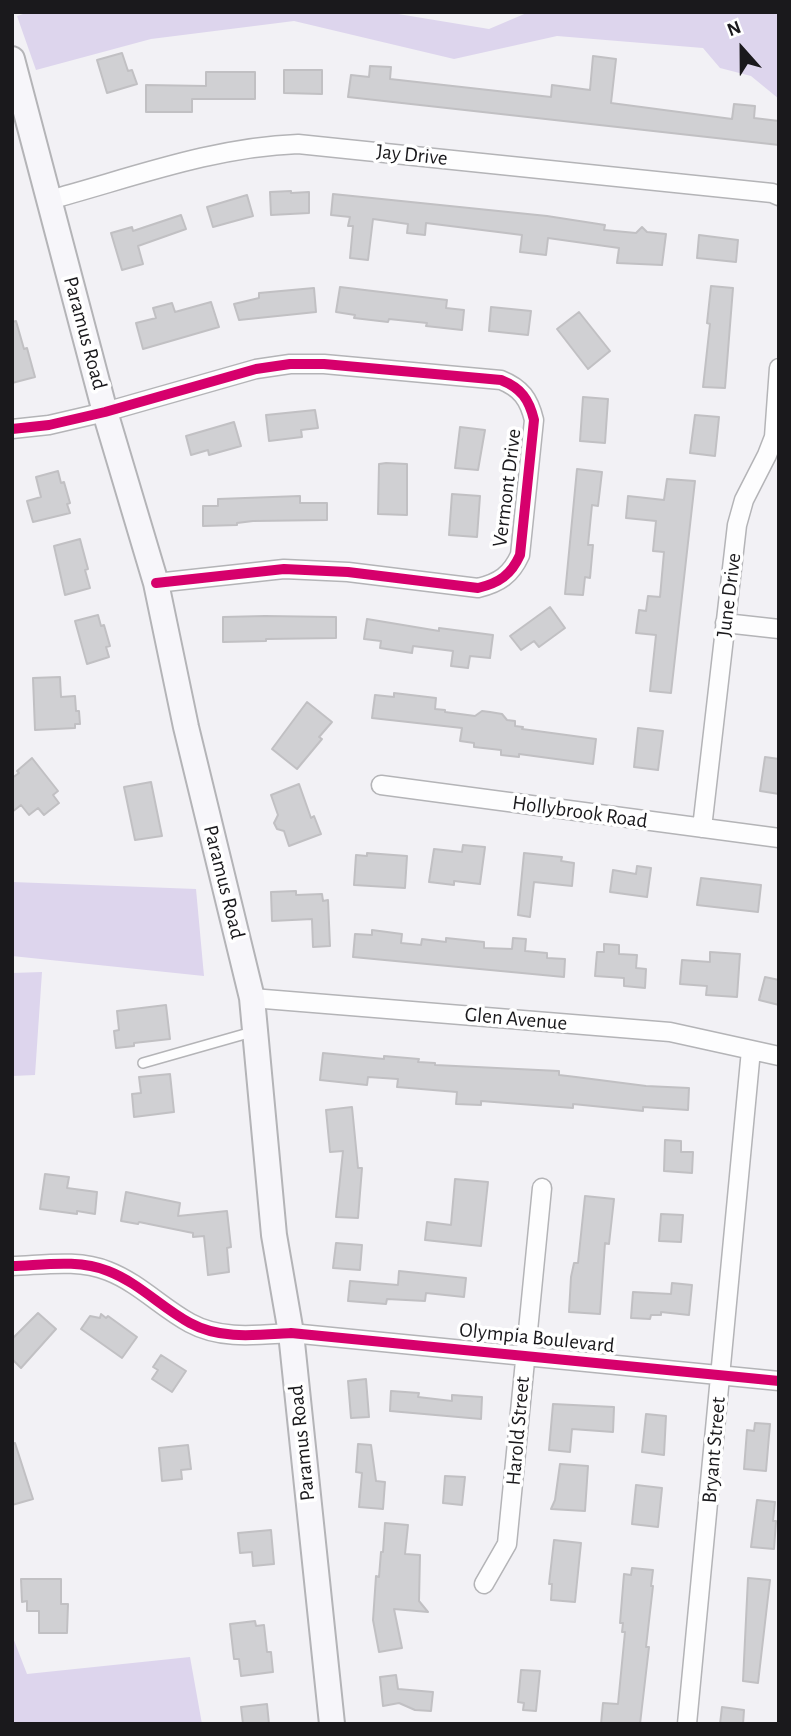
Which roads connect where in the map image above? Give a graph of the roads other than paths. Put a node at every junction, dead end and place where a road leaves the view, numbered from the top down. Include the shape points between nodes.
1 (14, 75) edge
2 (779, 196) edge
3 (50, 200) junction
4 (779, 368) edge
5 (106, 412) junction
6 (12, 429) edge
7 (776, 438) edge
8 (156, 583) junction
9 (725, 623) junction
10 (779, 629) edge
11 (381, 785) dead end
12 (702, 828) junction
13 (779, 838) edge
14 (252, 998) junction
15 (254, 1031) junction
16 (751, 1050) junction
17 (779, 1056) edge
18 (143, 1063) dead end
19 (542, 1188) dead end
20 (12, 1266) edge
21 (291, 1334) junction
22 (525, 1357) junction
23 (721, 1375) junction
24 (779, 1381) edge
25 (484, 1584) dead end
26 (332, 1724) edge
27 (687, 1724) edge

1 - 3 main road, Paramus Road
2 - 3 street, Jay Drive via 298,144 228,151
3 - 5 main road, Paramus Road
4 - 7 street, June Drive
5 - 6 street
5 - 8 main road, Paramus Road
5 - 8 street, Vermont Drive via 256,369 290,364 501,380 524,394 531,406 534,420 520,555 514,568 492,585 478,588 284,569
7 - 9 street, June Drive via 744,500 737,525
8 - 14 main road, Paramus Road
9 - 10 street
9 - 12 street, June Drive
11 - 12 street, Hollybrook Road
12 - 13 street, Hollybrook Road
14 - 15 main road, Paramus Road
14 - 16 street, Glen Avenue via 670,1032
15 - 18 lane
15 - 21 main road, Paramus Road via 274,1236
16 - 17 street, Glen Avenue
16 - 23 street, Bryant Street
19 - 22 street, Harold Street
20 - 21 street, Olympia Boulevard via 74,1264 106,1270 191,1324 210,1331
21 - 22 street, Olympia Boulevard
21 - 26 main road, Paramus Road
22 - 23 street, Olympia Boulevard
22 - 25 street, Harold Street via 507,1544
23 - 24 street, Olympia Boulevard
23 - 27 street, Bryant Street

